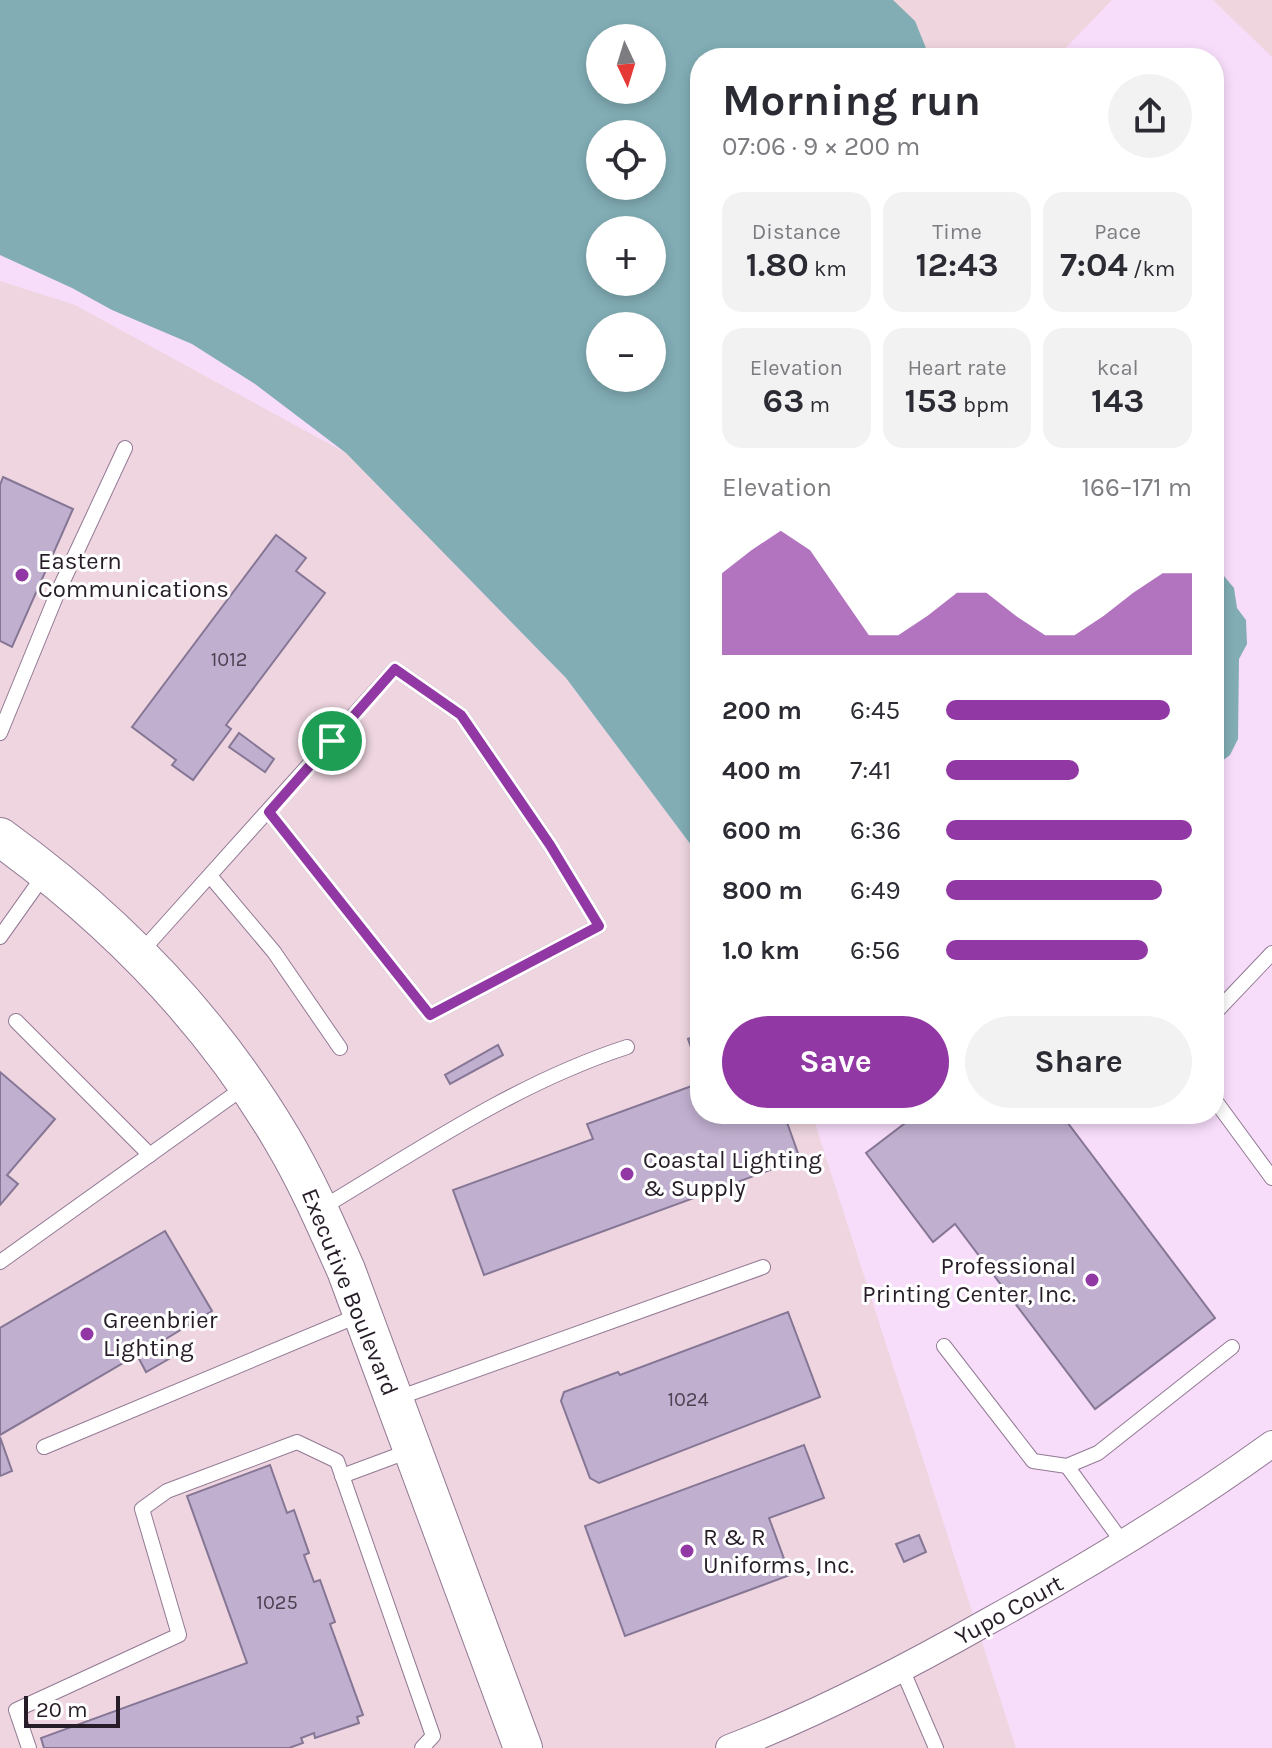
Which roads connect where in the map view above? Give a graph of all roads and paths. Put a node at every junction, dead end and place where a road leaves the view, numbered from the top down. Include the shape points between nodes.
1 (125, 448) dead end
2 (4, 711) edge
3 (0, 733) edge
4 (269, 812) junction
5 (0, 837) edge
6 (47, 871) junction
7 (211, 877) junction
8 (0, 937) edge
9 (1272, 953) edge
10 (138, 955) junction
11 (1224, 1003) edge
12 (16, 1021) dead end
13 (627, 1047) dead end
14 (340, 1048) dead end
15 (246, 1086) junction
16 (1224, 1113) edge
17 (150, 1155) junction
18 (1272, 1178) edge
19 (319, 1210) junction
20 (0, 1262) edge
21 (763, 1267) dead end
22 (362, 1314) junction
23 (944, 1346) dead end
24 (1232, 1347) dead end
25 (394, 1399) junction
26 (1272, 1444) edge
27 (44, 1447) dead end
28 (412, 1450) junction
29 (1067, 1466) junction
30 (342, 1476) junction
31 (1123, 1543) junction
32 (902, 1669) junction
33 (931, 1746) edge
34 (29, 1748) edge
35 (422, 1748) edge
36 (523, 1748) edge
37 (729, 1748) edge

1 - 2 lane
2 - 3 lane
4 - 4 lane via 430,1015 599,926 461,715 395,669
4 - 7 lane
5 - 6 street, Executive Boulevard
6 - 8 lane
6 - 10 street, Executive Boulevard
7 - 10 lane
7 - 14 lane via 274,952
9 - 11 lane
10 - 15 street, Executive Boulevard via 177,994
12 - 17 lane
13 - 19 lane via 503,1099
15 - 17 lane
15 - 19 street, Executive Boulevard via 281,1137
16 - 18 lane
17 - 20 lane
19 - 22 street, Executive Boulevard
21 - 25 lane
22 - 25 street, Executive Boulevard
22 - 27 lane
23 - 29 lane via 1033,1461
24 - 29 lane via 1098,1453
25 - 28 street, Executive Boulevard
26 - 31 street, Yupo Court
28 - 30 lane
28 - 36 street, Executive Boulevard
29 - 31 lane
30 - 34 lane via 337,1461 297,1442 167,1491 142,1509 179,1635 16,1710
30 - 35 lane via 433,1736
31 - 32 street, Yupo Court
32 - 33 lane
32 - 37 street, Yupo Court

